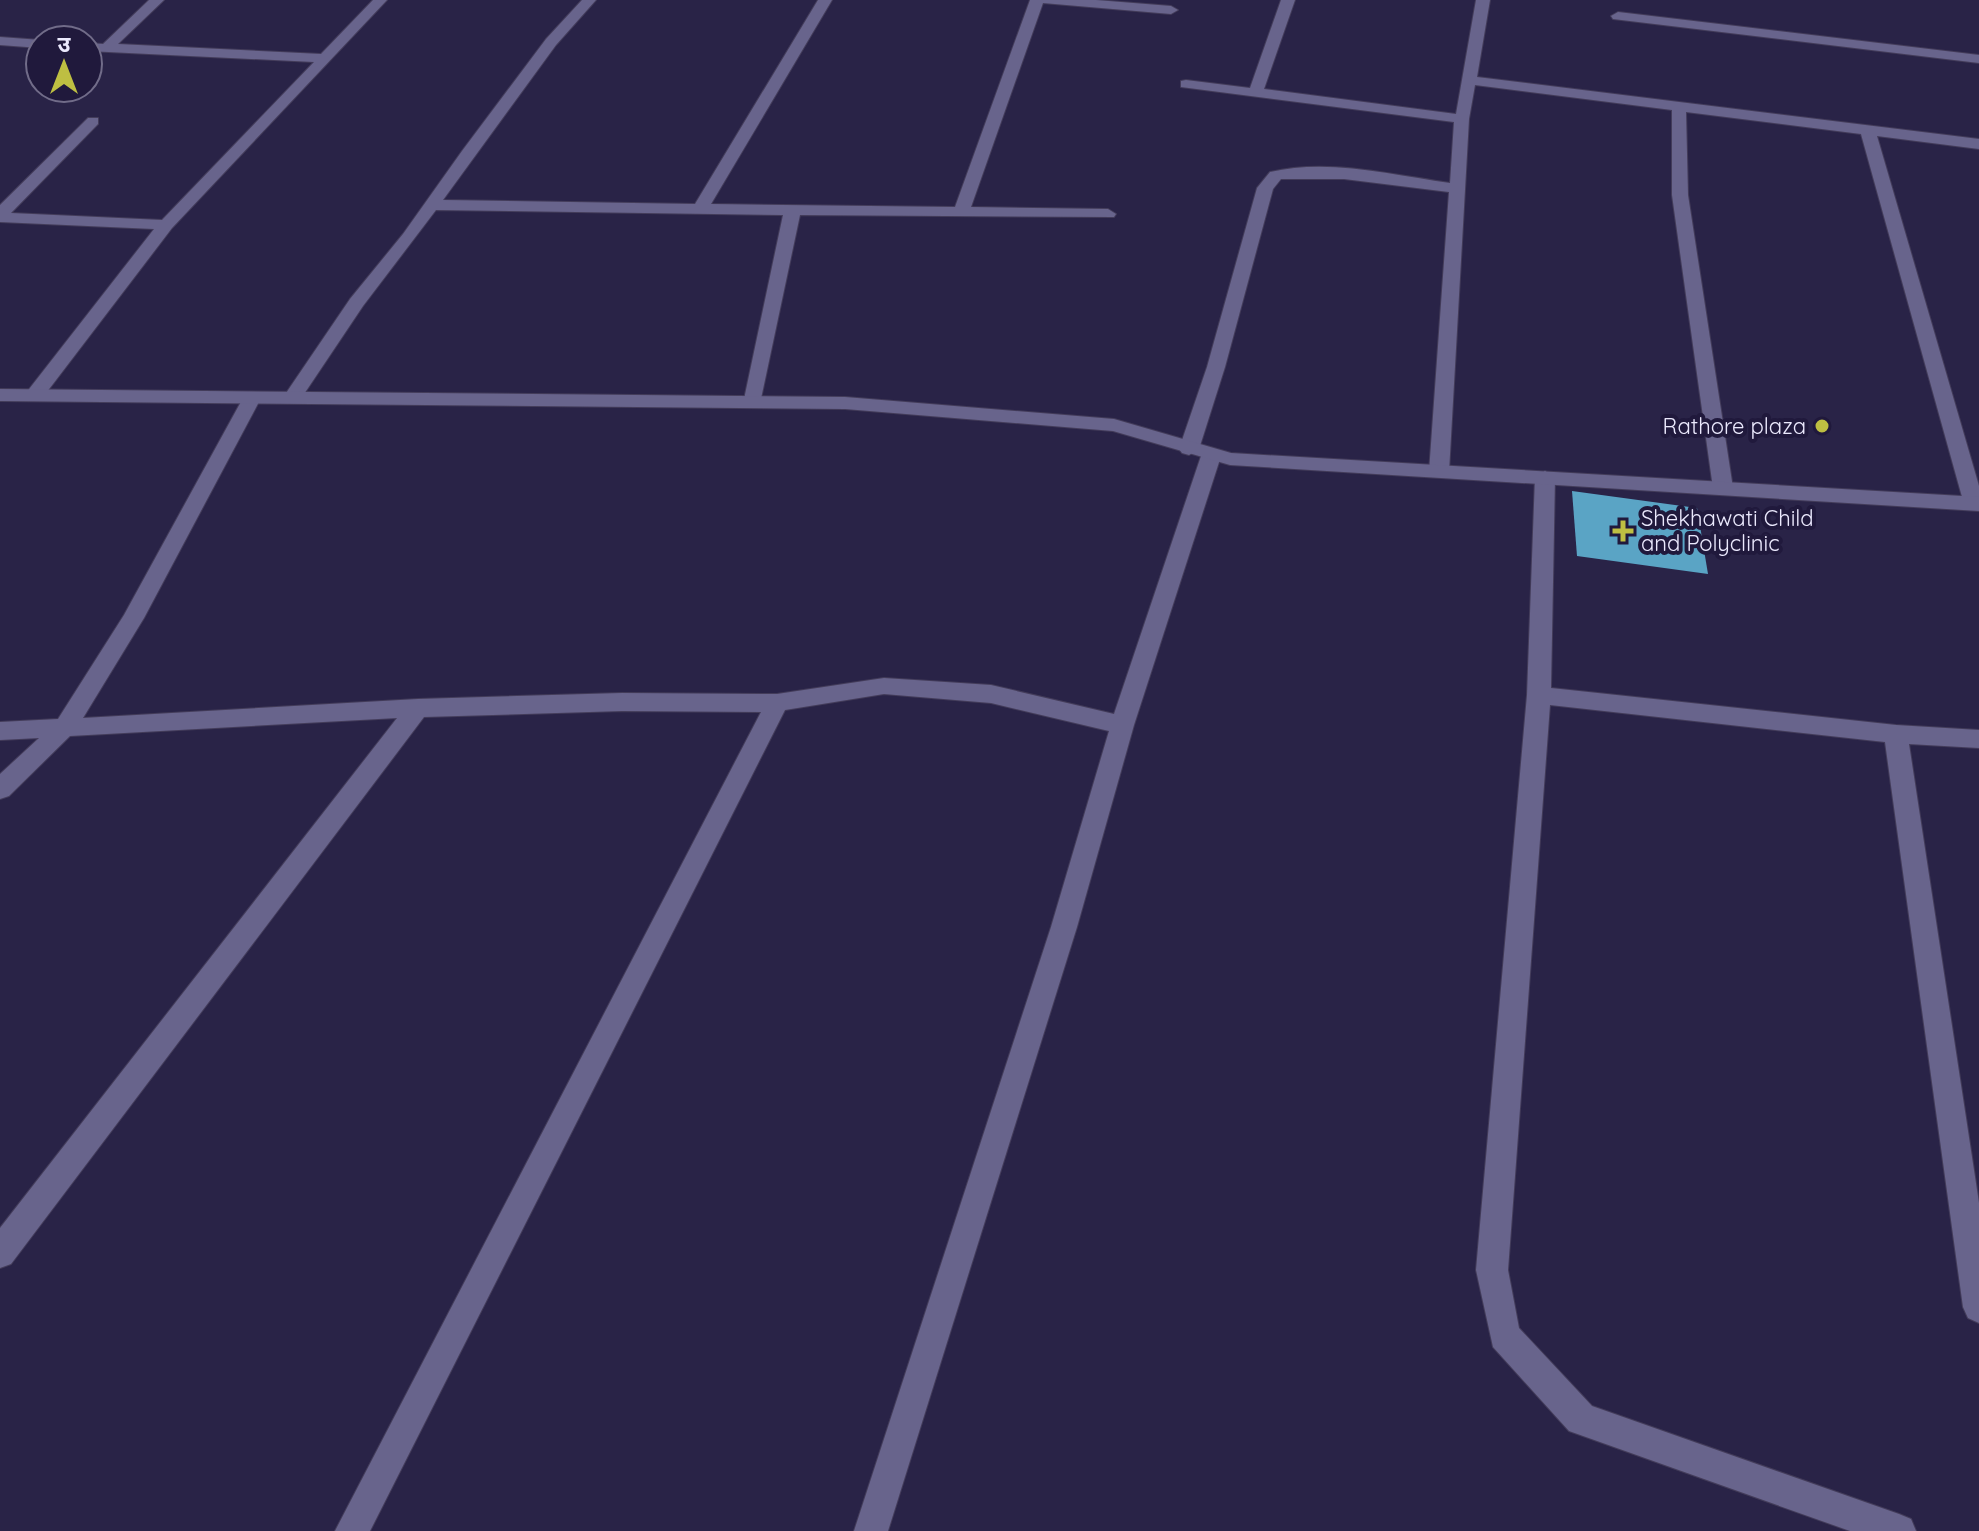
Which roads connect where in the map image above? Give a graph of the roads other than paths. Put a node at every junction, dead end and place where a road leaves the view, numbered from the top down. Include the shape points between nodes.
1 (157, 0) edge
2 (380, 0) edge
3 (589, 0) edge
4 (825, 0) edge
5 (1037, 0) edge
6 (1046, 0) edge
7 (1288, 0) edge
8 (1483, 0) edge
9 (1171, 10) dead end
10 (1618, 16) dead end
11 (0, 41) edge
12 (24, 43) edge
13 (106, 48) joint
14 (326, 58) junction
15 (1979, 59) edge
16 (1469, 80) junction
17 (1186, 84) dead end
18 (1256, 91) junction
19 (1679, 107) junction
20 (1462, 119) junction
21 (93, 121) dead end
22 (1868, 131) junction
23 (1979, 144) edge
24 (1459, 189) junction
25 (431, 205) junction
26 (699, 210) junction
27 (792, 212) junction
28 (961, 213) junction
29 (1108, 214) dead end
30 (0, 216) edge
31 (166, 225) junction
32 (1, 397) edge
33 (33, 397) junction
34 (252, 398) junction
35 (291, 399) junction
36 (752, 404) junction
37 (1200, 453) junction
38 (1439, 472) junction
39 (1545, 477) junction
40 (1723, 488) junction
41 (1976, 504) edge
42 (1539, 695) junction
43 (777, 703) junction
44 (418, 708) junction
45 (1122, 725) junction
46 (65, 727) junction
47 (0, 731) edge
48 (1896, 734) junction
49 (1979, 739) edge
50 (0, 789) edge
51 (0, 1253) edge
52 (1979, 1307) edge
53 (352, 1531) edge
54 (871, 1531) edge
55 (1899, 1531) edge

1 - 13 street
2 - 14 street
3 - 25 street via 551,42
4 - 26 street
5 - 28 street
6 - 9 street
7 - 18 street
8 - 16 street
10 - 15 street
11 - 12 street
13 - 14 street
14 - 31 street
16 - 19 street
16 - 20 street
17 - 18 street
18 - 20 street
19 - 22 street
19 - 40 street via 1680,195
20 - 24 street
21 - 30 street
22 - 23 street
22 - 41 street
24 - 37 street via 1330,172 1276,175 1265,188 1216,367
24 - 38 street
25 - 26 street
25 - 35 street
26 - 27 street
27 - 28 street
27 - 36 street
28 - 29 street
30 - 31 street
31 - 33 street
32 - 33 street
33 - 34 street
34 - 35 street
34 - 46 street via 189,520
35 - 36 street
36 - 37 street via 845,403 1053,418 1114,425
37 - 38 street
37 - 45 street
38 - 39 street
39 - 40 street
39 - 42 street
40 - 41 street
42 - 48 street
42 - 55 street via 1492,1270 1504,1336 1581,1419
43 - 44 street
43 - 45 street via 884,686 991,694
43 - 53 street
44 - 46 street
44 - 51 street
45 - 54 street via 1059,941
46 - 47 street
46 - 50 street
48 - 49 street
48 - 52 street

